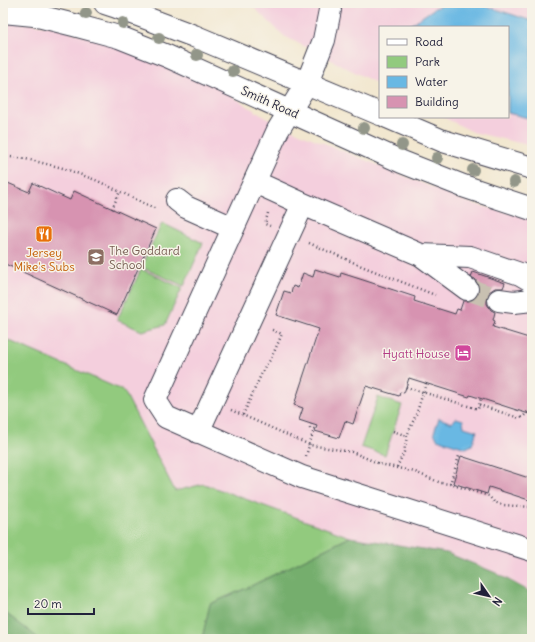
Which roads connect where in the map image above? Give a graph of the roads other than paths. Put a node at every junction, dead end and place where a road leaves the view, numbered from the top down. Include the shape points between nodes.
1 (105, 3) edge
2 (330, 3) edge
3 (3, 12) edge
4 (307, 83) junction
5 (289, 111) junction
6 (379, 114) edge
7 (389, 118) edge
8 (532, 168) edge
9 (254, 182) junction
10 (177, 200) dead end
11 (303, 204) junction
12 (532, 209) edge
13 (233, 228) junction
14 (421, 255) junction
15 (532, 281) edge
16 (467, 289) tunnel mouth
17 (499, 300) tunnel mouth
18 (532, 300) edge
19 (198, 432) junction
20 (532, 550) edge

1 - 4 street via 194,36
2 - 4 street via 324,40
3 - 5 street, Smith Road via 34,15 119,37
4 - 5 street
4 - 6 street
5 - 9 street
5 - 12 street, Smith Road via 402,162
7 - 8 street via 444,141
9 - 11 street
9 - 13 street
10 - 13 street via 186,207
11 - 14 street
11 - 19 street
13 - 19 street via 155,400 166,417
14 - 15 street via 470,257 520,274
14 - 16 street
17 - 18 street
19 - 20 street via 302,478

